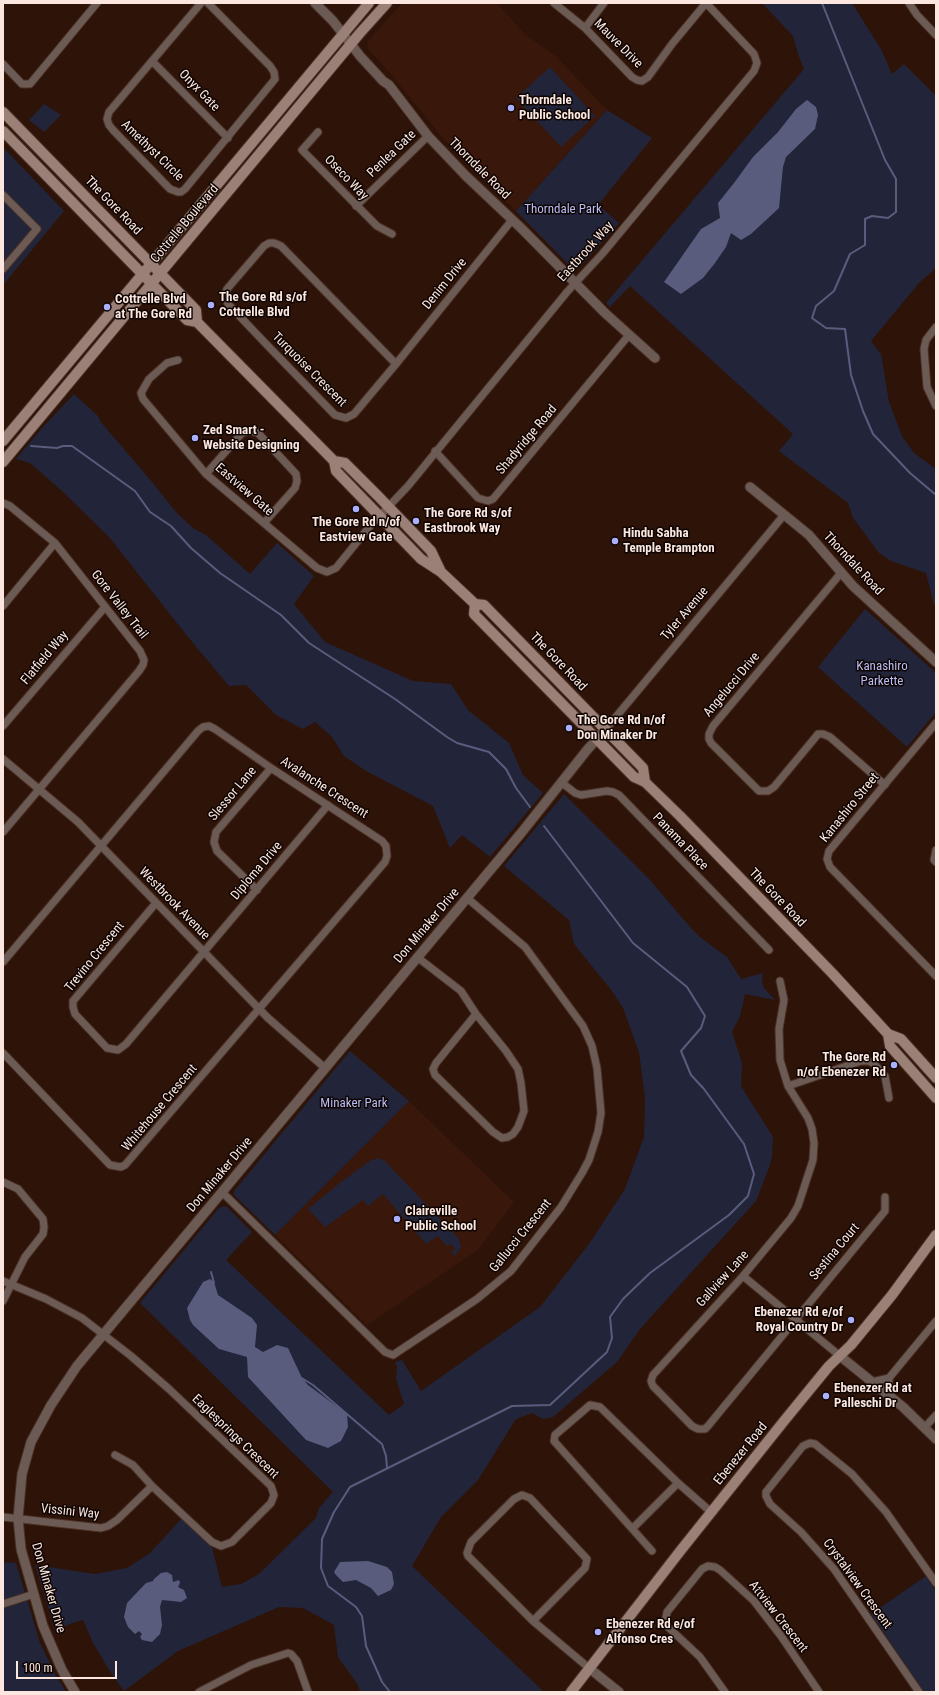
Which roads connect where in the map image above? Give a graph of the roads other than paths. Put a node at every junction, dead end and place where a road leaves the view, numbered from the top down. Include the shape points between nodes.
1 (97, 3) edge
2 (201, 3) edge
3 (208, 3) edge
4 (315, 3) edge
5 (369, 3) edge
6 (387, 3) edge
7 (554, 3) edge
8 (604, 3) edge
9 (706, 3) edge
10 (909, 3) edge
11 (585, 28) junction
12 (342, 34) junction
13 (936, 35) edge
14 (351, 44) junction
15 (152, 61) junction
16 (3, 64) edge
17 (3, 112) edge
18 (13, 122) junction
19 (4, 132) edge
20 (318, 132) dead end
21 (428, 136) junction
22 (228, 138) junction
23 (3, 195) edge
24 (356, 206) junction
25 (512, 220) junction
26 (392, 234) dead end
27 (151, 264) junction
28 (3, 269) edge
29 (143, 274) junction
30 (160, 274) junction
31 (575, 283) junction
32 (152, 284) junction
33 (197, 322) junction
34 (936, 327) edge
35 (629, 335) junction
36 (655, 358) dead end
37 (178, 360) dead end
38 (396, 364) junction
39 (936, 406) edge
40 (3, 441) edge
41 (435, 451) junction
42 (334, 461) junction
43 (3, 462) edge
44 (206, 474) junction
45 (750, 487) dead end
46 (3, 503) edge
47 (388, 507) junction
48 (784, 515) junction
49 (379, 516) junction
50 (264, 523) junction
51 (55, 543) junction
52 (441, 572) junction
53 (841, 573) junction
54 (475, 604) junction
55 (3, 606) edge
56 (105, 606) junction
57 (936, 662) edge
58 (936, 723) edge
59 (3, 726) edge
60 (606, 730) junction
61 (597, 739) junction
62 (3, 759) edge
63 (271, 768) junction
64 (561, 782) junction
65 (646, 782) junction
66 (884, 785) junction
67 (39, 790) junction
68 (328, 805) junction
69 (3, 832) edge
70 (101, 846) junction
71 (936, 850) edge
72 (936, 862) edge
73 (257, 890) junction
74 (467, 898) junction
75 (156, 903) junction
76 (769, 950) dead end
77 (204, 952) junction
78 (417, 957) junction
79 (3, 962) edge
80 (936, 976) edge
81 (780, 981) dead end
82 (259, 1009) junction
83 (476, 1014) junction
84 (888, 1034) junction
85 (3, 1054) edge
86 (325, 1068) junction
87 (936, 1078) edge
88 (788, 1086) junction
89 (889, 1098) dead end
90 (936, 1098) edge
91 (3, 1182) edge
92 (222, 1192) junction
93 (885, 1197) dead end
94 (936, 1235) edge
95 (743, 1276) junction
96 (3, 1281) edge
97 (13, 1284) junction
98 (3, 1301) edge
99 (795, 1319) junction
100 (936, 1322) edge
101 (104, 1334) junction
102 (840, 1356) junction
103 (889, 1378) junction
104 (872, 1382) junction
105 (888, 1395) junction
106 (936, 1415) edge
107 (925, 1427) junction
108 (936, 1439) edge
109 (115, 1455) dead end
110 (678, 1483) junction
111 (152, 1486) junction
112 (711, 1512) junction
113 (3, 1517) edge
114 (18, 1518) junction
115 (633, 1528) junction
116 (652, 1551) dead end
117 (936, 1583) edge
118 (34, 1594) junction
119 (3, 1604) edge
120 (533, 1621) junction
121 (589, 1668) junction
122 (75, 1692) edge
123 (199, 1692) edge
124 (308, 1692) edge
125 (571, 1692) edge
126 (619, 1692) edge
127 (725, 1692) edge
128 (819, 1692) edge
129 (919, 1692) edge

1 - 16 street via 30,84 22,84
2 - 15 street, Amethyst Circle
3 - 22 street, Amethyst Circle via 270,66 276,76 274,82
4 - 12 street, Thorndale Road
5 - 12 main road, Cottrelle Boulevard
6 - 14 main road, Cottrelle Boulevard
7 - 11 street, Mauve Drive
8 - 11 street
9 - 11 street, Mauve Drive via 648,77 642,81 632,77
9 - 31 street, Eastbrook Way via 754,54 757,61 755,69 608,248
10 - 13 street
12 - 14 street, Thorndale Road
12 - 27 main road, Cottrelle Boulevard
14 - 21 street, Thorndale Road via 389,85
14 - 30 main road, Cottrelle Boulevard
15 - 22 street, Onyx Gate
15 - 22 street, Amethyst Circle via 109,112 107,119 113,130 170,189 184,191
17 - 18 main road, The Gore Road
18 - 19 main road
18 - 27 main road, The Gore Road
19 - 29 main road, The Gore Road
20 - 24 street, Oseco Way via 302,150
21 - 24 street, Penlea Gate
21 - 25 street, Thorndale Road
23 - 28 street via 37,229
24 - 26 street, Oseco Way via 376,226
25 - 31 street, Thorndale Road
25 - 38 street, Denim Drive
27 - 29 main road, Cottrelle Boulevard
27 - 30 main road, The Gore Road
29 - 32 main road, The Gore Road
29 - 40 main road, Cottrelle Boulevard
30 - 32 main road, Cottrelle Boulevard
30 - 33 main road, The Gore Road via 196,310
31 - 35 street, Thorndale Road
31 - 41 street, Eastbrook Way
32 - 33 main road, The Gore Road via 187,320
32 - 43 main road, Cottrelle Boulevard
33 - 42 main road, The Gore Road
34 - 39 street via 926,340 924,350 927,387
35 - 36 street, Thorndale Road
35 - 41 street, Shadyridge Road via 493,499 488,501 478,498
37 - 44 street, Eastview Gate via 167,363 149,379 142,393 143,400
38 - 38 street, Turquoise Crescent via 354,414 346,418 335,415 228,304 225,299 228,289 264,246 269,243 281,246
41 - 47 street, Eastbrook Way
42 - 47 main road, The Gore Road via 345,463
42 - 49 main road, The Gore Road via 336,471
44 - 50 street, Eastview Gate
44 - 50 street via 242,433 258,433 296,474 297,481 295,488
45 - 48 street, Thorndale Road
46 - 51 street, Gore Valley Trail
47 - 49 street, Eastbrook Way
47 - 52 main road, The Gore Road via 431,551
48 - 53 street, Thorndale Road via 819,546
48 - 60 street, Tyler Avenue
49 - 50 street, Eastview Gate via 341,563 327,572 317,568
49 - 52 main road, The Gore Road via 421,559
51 - 55 street
51 - 56 street, Gore Valley Trail
52 - 54 main road, The Gore Road
53 - 57 street, Thorndale Road
53 - 66 street, Angelucci Drive via 713,726 709,738 727,760 759,791 768,791 774,787 818,734 830,737
54 - 60 main road, The Gore Road via 484,605
54 - 61 main road, The Gore Road via 474,614
56 - 59 street, Flatfield Way
56 - 67 street, Gore Valley Trail via 140,651 144,660 143,665
58 - 66 street, Kanashiro Street
60 - 61 street, Don Minaker Drive
60 - 65 main road, The Gore Road via 643,768
61 - 64 street, Don Minaker Drive
61 - 65 main road, The Gore Road via 634,777
62 - 67 street, Westbrook Avenue
63 - 68 street, Avalanche Crescent
63 - 70 street, Avalanche Crescent via 215,729 209,726 203,728
63 - 73 street, Slessor Lane via 216,832 214,842 217,851
64 - 74 street, Don Minaker Drive
64 - 76 street, Panama Place via 581,795 607,790 619,796
65 - 84 main road, The Gore Road
66 - 80 street, Kanashiro Street via 829,851 828,863
67 - 69 street
67 - 70 street, Westbrook Avenue via 78,822
68 - 73 street, Diploma Drive
68 - 82 street, Avalanche Crescent via 382,841 386,846 385,862
70 - 75 street, Westbrook Avenue
70 - 79 street
71 - 72 street
73 - 77 street, Diploma Drive
74 - 78 street, Don Minaker Drive
74 - 92 street, Gallucci Crescent via 525,947 583,1026 592,1046 597,1068 601,1113 589,1160 560,1208 511,1271 477,1300 393,1355 385,1352
75 - 77 street, Westbrook Avenue
75 - 77 street, Trevino Crescent via 73,1000 75,1014 96,1037 107,1048 122,1048
77 - 82 street, Westbrook Avenue
78 - 83 street via 461,991
78 - 86 street, Don Minaker Drive
81 - 88 street, Gallview Lane via 784,1000 779,1029 779,1051
82 - 85 street, Whitehouse Crescent via 129,1163 121,1167 110,1165
82 - 86 street, Westbrook Avenue
83 - 83 street via 433,1069 435,1075 493,1132 502,1138 508,1137 518,1127 524,1111 518,1069
84 - 87 main road, The Gore Road via 901,1039
84 - 90 main road, The Gore Road via 890,1046
86 - 92 street, Don Minaker Drive
88 - 89 street via 861,1061 869,1061 884,1076
88 - 95 street, Gallview Lane via 812,1129 812,1160 796,1210
91 - 97 street via 18,1189 43,1219 43,1234 25,1257
92 - 101 street, Don Minaker Drive
93 - 99 street, Sestina Court via 885,1211
94 - 102 main road, Ebenezer Road via 892,1295
95 - 99 street
95 - 99 street, Gallview Lane via 653,1375 653,1386 692,1426 698,1429 708,1426
96 - 97 street
97 - 98 street
97 - 101 street via 82,1318
99 - 102 street
100 - 103 street
101 - 111 street, Eaglesprings Crescent via 169,1389 271,1486 274,1495 272,1503 232,1542 221,1546 212,1542
101 - 114 street, Don Minaker Drive via 77,1366 51,1404 31,1442 22,1474
102 - 104 street
102 - 112 main road, Ebenezer Road via 829,1366
103 - 104 street
103 - 105 street
104 - 105 street
105 - 107 street
106 - 107 street
107 - 108 street
109 - 111 street, Eaglesprings Crescent via 133,1465
110 - 112 street
110 - 115 street
110 - 115 street via 600,1407 590,1405 555,1435 554,1442
111 - 114 street, Vissini Way via 116,1520 101,1528
112 - 121 main road, Ebenezer Road
113 - 114 street, Vissini Way
114 - 118 street, Don Minaker Drive via 22,1549
115 - 116 street
117 - 129 street, Crystalview Crescent via 886,1512 852,1474 815,1444 803,1446 766,1492 770,1504 801,1532 834,1569
118 - 119 street
118 - 122 street, Don Minaker Drive via 42,1626
120 - 120 street via 585,1568 587,1559 530,1498 522,1495 514,1499 470,1542 467,1553
120 - 121 street
121 - 125 main road, Ebenezer Road
121 - 126 street
123 - 124 street via 251,1665 288,1653 297,1662
127 - 128 street, Attview Crescent via 700,1657 665,1622 668,1612 702,1569 708,1566 720,1570 754,1602

